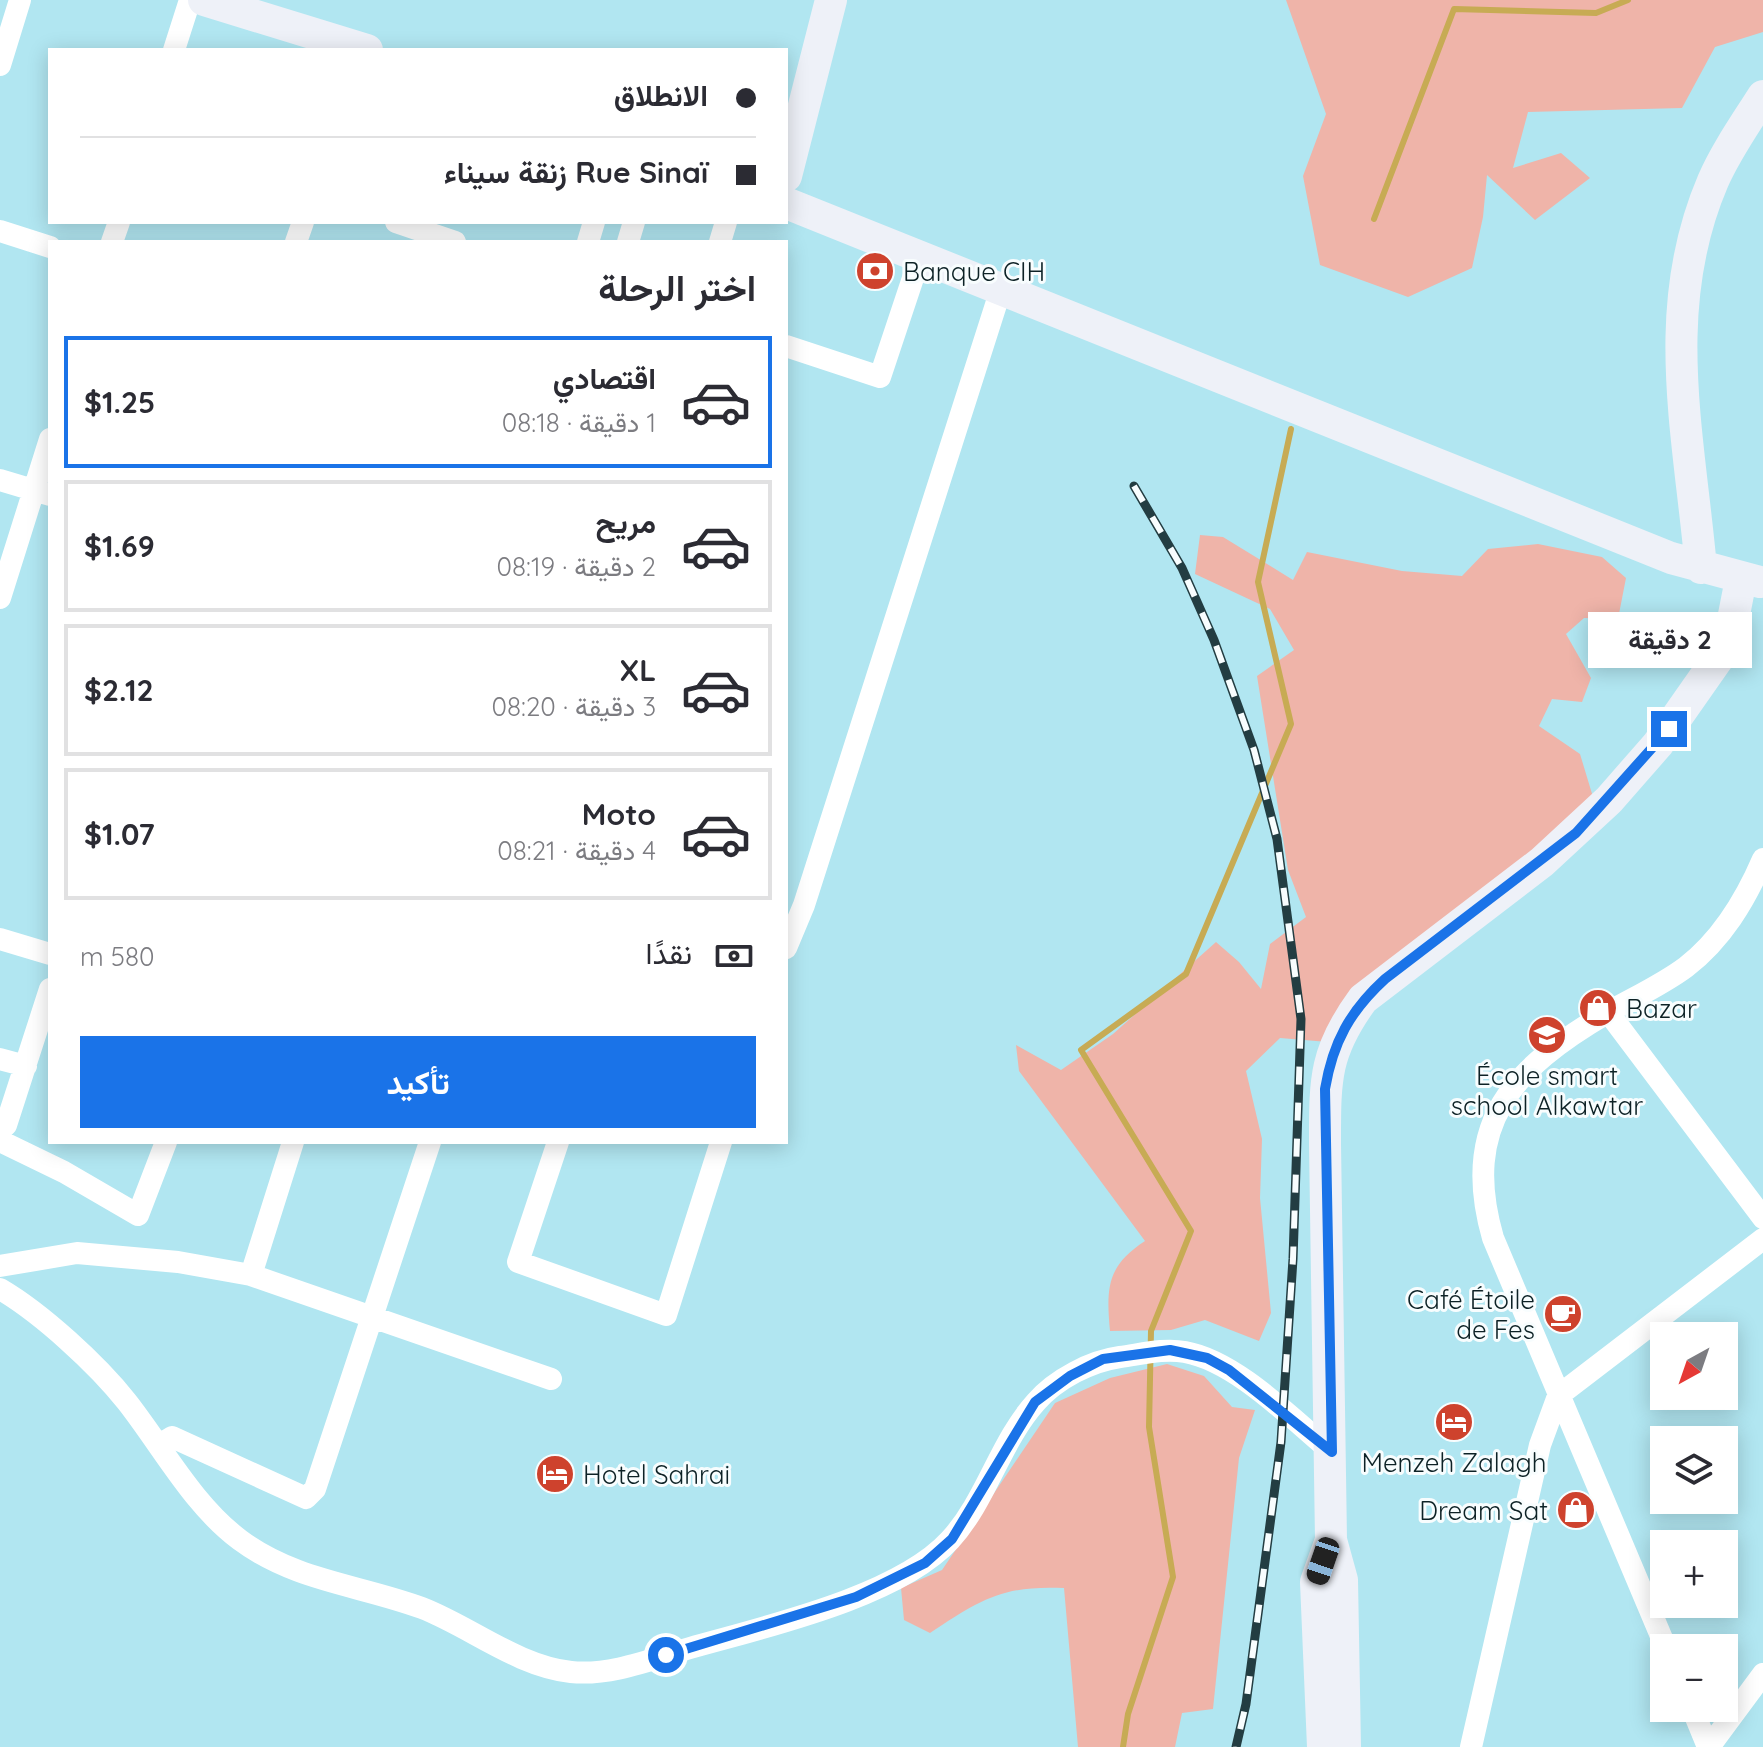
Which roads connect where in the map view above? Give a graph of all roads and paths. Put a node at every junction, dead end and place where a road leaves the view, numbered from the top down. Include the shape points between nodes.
1 (20, 0) edge
2 (190, 0) edge
3 (204, 0) edge
4 (831, 0) edge
5 (175, 48) edge
6 (355, 48) edge
7 (0, 65) edge
8 (1763, 96) edge
9 (788, 168) edge
10 (788, 204) edge
11 (402, 224) edge
12 (0, 231) edge
13 (449, 240) edge
14 (48, 246) edge
15 (920, 257) junction
16 (1001, 289) junction
17 (788, 347) edge
18 (48, 452) edge
19 (0, 480) edge
20 (42, 493) edge
21 (1701, 568) junction
22 (1752, 581) edge
23 (0, 598) edge
24 (1763, 859) edge
25 (0, 939) edge
26 (788, 943) edge
27 (48, 953) edge
28 (48, 995) edge
29 (1608, 1012) junction
30 (0, 1059) edge
31 (26, 1066) junction
32 (0, 1131) edge
33 (0, 1141) edge
34 (165, 1144) edge
35 (292, 1144) edge
36 (429, 1144) edge
37 (557, 1144) edge
38 (720, 1144) edge
39 (1763, 1218) edge
40 (1763, 1239) edge
41 (0, 1266) edge
42 (251, 1275) junction
43 (0, 1289) edge
44 (372, 1317) junction
45 (551, 1379) dead end
46 (1558, 1396) junction
47 (159, 1445) junction
48 (1332, 1452) junction
49 (1331, 1540) junction
50 (1660, 1634) edge
51 (1763, 1674) edge
52 (1698, 1722) edge
53 (1323, 1747) edge
54 (1345, 1747) edge
55 (1471, 1747) edge
56 (1709, 1747) edge

1 - 7 street
2 - 5 street
3 - 6 street
4 - 9 street
8 - 21 street via 1714,179 1683,283 1680,355
10 - 15 street
11 - 13 street
12 - 14 street
15 - 16 street
15 - 17 street via 880,377
16 - 21 street
16 - 26 street
18 - 20 street
19 - 20 street
20 - 23 street
21 - 22 street
22 - 48 street via 1721,654 1633,773 1542,862 1385,979 1338,1035 1325,1089
24 - 29 street via 1733,918 1710,945 1685,967
25 - 27 street
28 - 31 street
29 - 39 street
29 - 46 street via 1540,1060 1510,1090 1483,1148 1484,1209
30 - 31 street
31 - 32 street
33 - 34 street via 138,1215
35 - 42 street
36 - 44 street
37 - 38 street via 518,1262 666,1315
40 - 46 street
41 - 42 street via 77,1253
42 - 44 street
43 - 47 street via 26,1304 124,1398
44 - 45 street
44 - 47 street via 321,1479 306,1498 186,1442 172,1437
46 - 50 street
46 - 55 street via 1540,1445
47 - 48 street via 197,1498 236,1538 269,1561 420,1608 534,1664 572,1672 608,1671 856,1597 925,1563 952,1539 1035,1402 1103,1359 1188,1352 1229,1370
48 - 49 street
49 - 53 street via 1316,1582
49 - 54 street via 1342,1580
51 - 56 street
52 - 56 street

